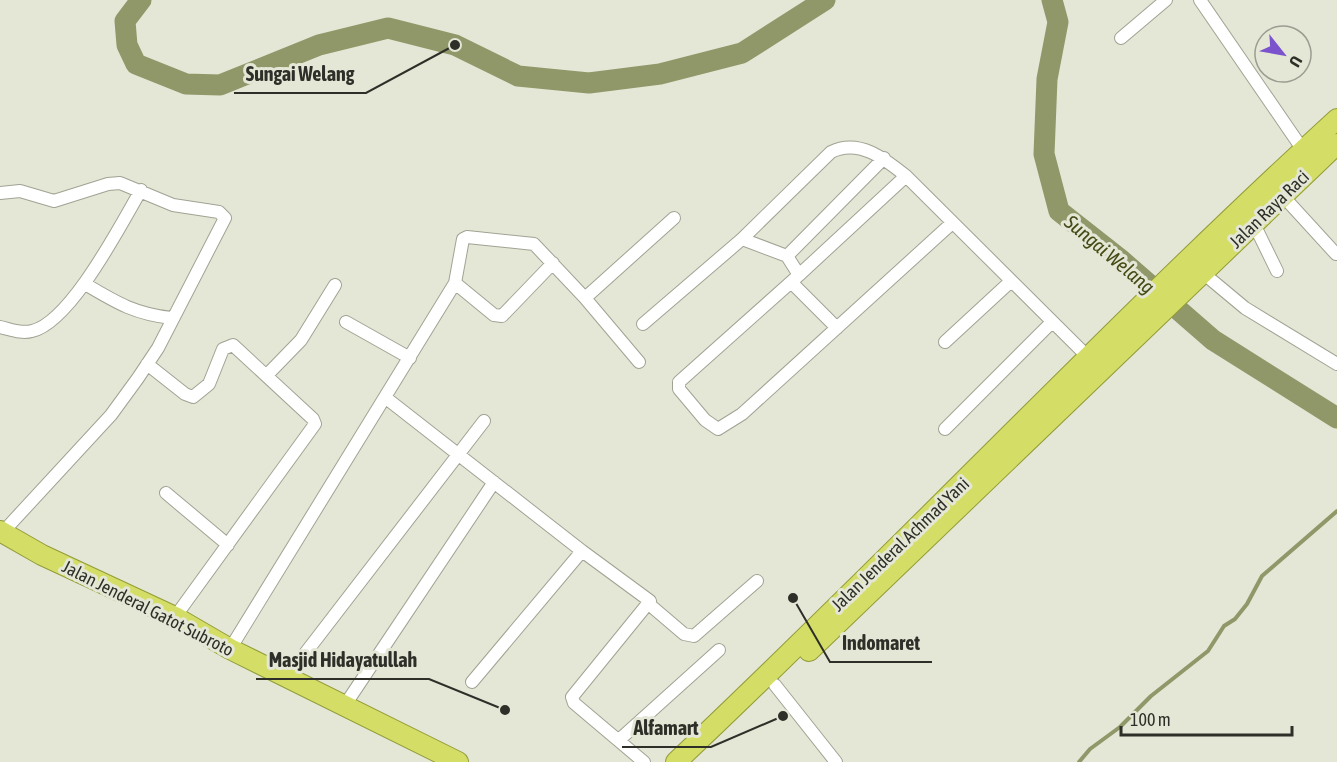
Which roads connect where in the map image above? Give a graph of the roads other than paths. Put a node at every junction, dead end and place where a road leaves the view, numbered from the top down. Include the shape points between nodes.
1 (1166, 0) edge
2 (1200, 0) edge
3 (1121, 38) dead end
4 (1337, 119) edge
5 (1303, 150) junction
6 (1335, 150) edge
7 (884, 158) junction
8 (906, 176) junction
9 (141, 190) junction
10 (0, 193) edge
11 (1282, 195) junction
12 (674, 218) dead end
13 (1253, 222) junction
14 (951, 224) junction
15 (742, 239) junction
16 (1336, 254) edge
17 (787, 256) junction
18 (553, 263) junction
19 (1198, 268) junction
20 (1277, 271) dead end
21 (796, 279) junction
22 (1010, 282) junction
23 (455, 283) junction
24 (85, 284) junction
25 (335, 285) dead end
26 (585, 298) junction
27 (172, 318) junction
28 (346, 322) dead end
29 (1051, 323) junction
30 (643, 324) dead end
31 (0, 327) edge
32 (837, 328) junction
33 (1128, 331) junction
34 (945, 342) dead end
35 (1087, 356) junction
36 (410, 358) junction
37 (639, 362) dead end
38 (147, 364) junction
39 (1337, 364) edge
40 (267, 375) junction
41 (386, 398) junction
42 (484, 421) dead end
43 (945, 429) dead end
44 (459, 455) junction
45 (494, 483) junction
46 (166, 493) dead end
47 (1, 532) edge
48 (228, 545) junction
49 (582, 551) junction
50 (757, 581) dead end
51 (650, 605) junction
52 (175, 617) junction
53 (230, 649) junction
54 (719, 650) dead end
55 (287, 677) junction
56 (472, 682) dead end
57 (775, 685) junction
58 (345, 705) junction
59 (619, 740) junction
60 (458, 762) edge
61 (644, 762) edge
62 (676, 762) edge
63 (696, 762) edge
64 (836, 762) edge

1 - 3 street
2 - 5 street
4 - 5 highway
5 - 19 highway
6 - 11 highway, Jalan Raya Raci
7 - 8 street
7 - 15 street via 853,147 838,148
7 - 17 street
8 - 14 street
8 - 21 street
9 - 10 street via 128,184 108,184 54,201 20,191
9 - 24 street
9 - 27 street via 173,205 219,212 225,218
11 - 13 highway, Jalan Raya Raci
11 - 16 street
12 - 26 street
13 - 19 highway, Jalan Raya Raci
13 - 20 street
14 - 22 street
14 - 32 street
15 - 17 street
15 - 30 street
17 - 21 street
18 - 23 street via 502,316 494,315
18 - 23 street via 534,244 467,237 461,243
18 - 26 street
19 - 33 highway
19 - 39 street via 1245,308
21 - 32 street
21 - 32 street via 679,382 678,389 713,428 720,429 742,414
22 - 29 street
22 - 34 street
23 - 36 street
24 - 27 street via 126,309
24 - 31 street via 43,327 22,332
25 - 40 street via 301,340
26 - 37 street
27 - 38 street
28 - 36 street
29 - 35 street
29 - 43 street
33 - 35 highway, Jalan Jenderal Achmad Yani
33 - 57 highway, Jalan Jenderal Achmad Yani
35 - 62 highway, Jalan Jenderal Achmad Yani
36 - 41 street
38 - 40 street via 193,397 209,384 227,346 236,347
38 - 47 street via 111,415
40 - 48 street via 315,424
41 - 44 street
41 - 53 street
42 - 44 street
44 - 45 street
44 - 55 street
45 - 49 street
45 - 58 street
46 - 48 street
47 - 52 highway, Jalan Jenderal Gatot Subroto
48 - 52 street
49 - 51 street via 648,598
49 - 56 street
50 - 51 street via 694,636 684,634
51 - 59 street via 572,698
52 - 53 highway, Jalan Jenderal Gatot Subroto
53 - 55 highway, Jalan Jenderal Gatot Subroto
54 - 59 street
55 - 58 highway, Jalan Jenderal Gatot Subroto
57 - 63 highway, Jalan Jenderal Achmad Yani
57 - 64 street
58 - 60 highway, Jalan Jenderal Gatot Subroto
59 - 61 street

